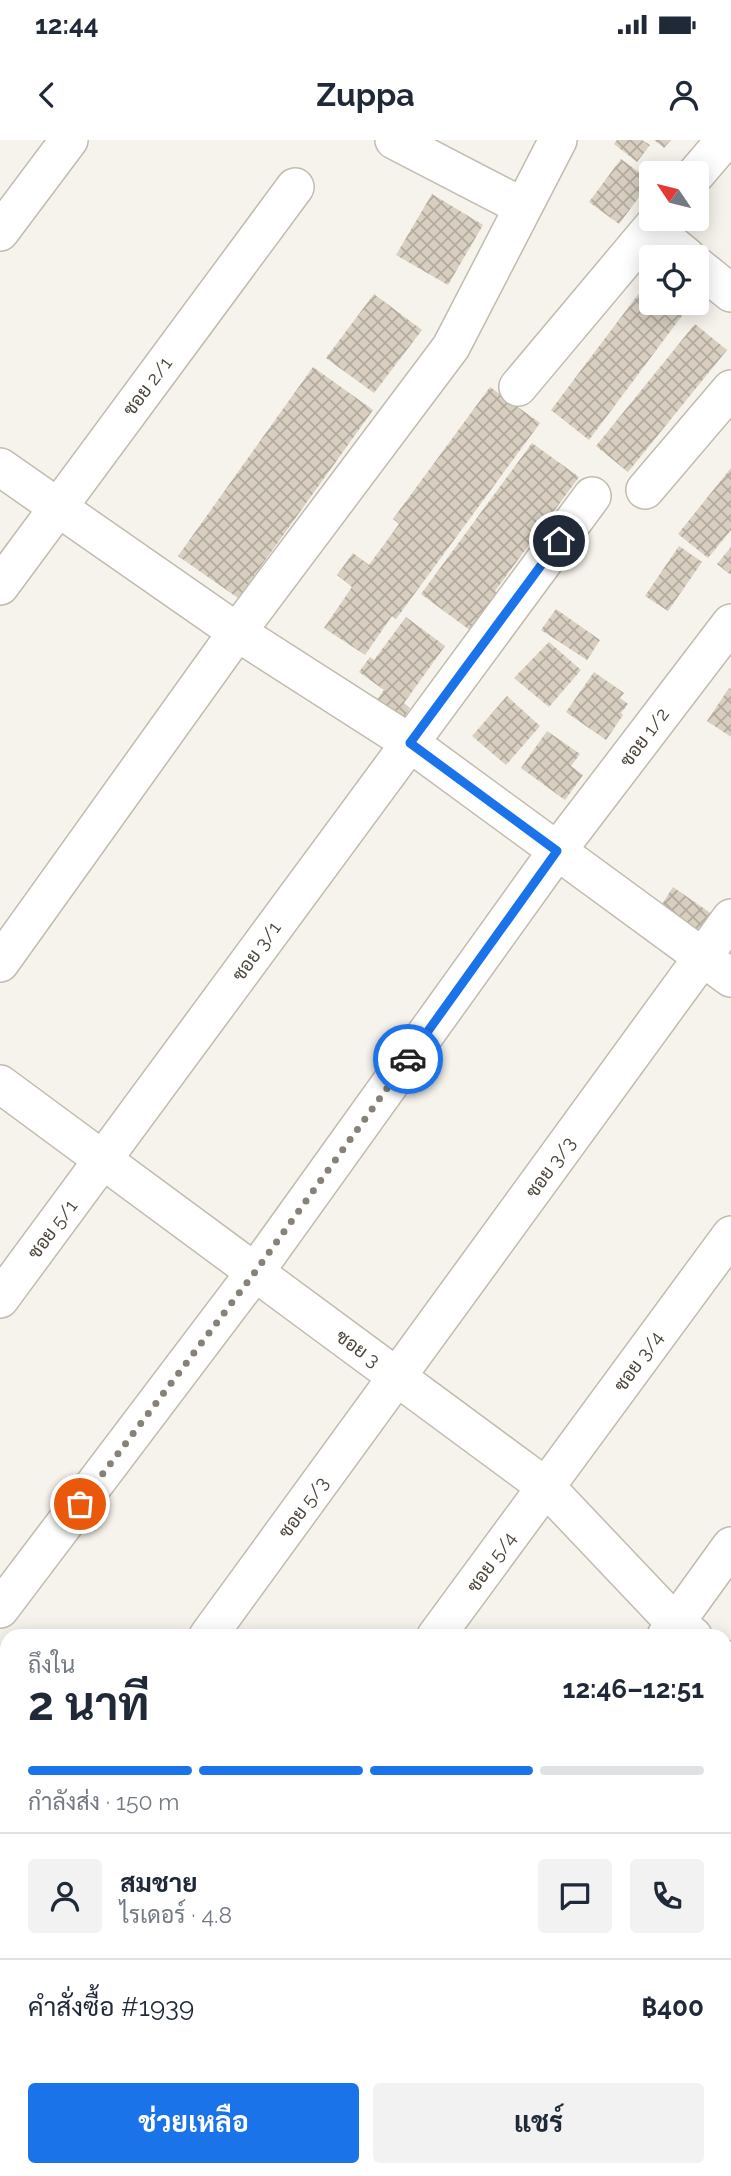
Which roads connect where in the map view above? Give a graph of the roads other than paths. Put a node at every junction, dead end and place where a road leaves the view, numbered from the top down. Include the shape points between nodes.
1 (69, 140) edge
2 (394, 140) edge
3 (558, 140) edge
4 (725, 140) edge
5 (707, 161) edge
6 (295, 187) dead end
7 (523, 207) junction
8 (648, 231) edge
9 (663, 231) edge
10 (0, 232) edge
11 (676, 245) edge
12 (709, 275) edge
13 (731, 293) edge
14 (518, 387) dead end
15 (731, 389) edge
16 (0, 467) edge
17 (645, 490) dead end
18 (592, 496) dead end
19 (57, 508) junction
20 (0, 586) edge
21 (731, 623) edge
22 (237, 632) junction
23 (410, 743) junction
24 (557, 851) junction
25 (731, 918) edge
26 (702, 957) junction
27 (0, 963) edge
28 (731, 978) edge
29 (0, 1084) edge
30 (103, 1160) junction
31 (731, 1235) edge
32 (255, 1272) junction
33 (0, 1299) edge
34 (398, 1377) junction
35 (546, 1487) junction
36 (731, 1546) edge
37 (0, 1609) edge
38 (213, 1629) edge
39 (441, 1629) edge
40 (675, 1629) edge
41 (680, 1629) edge

1 - 10 street
2 - 7 street
3 - 7 street
4 - 5 street
6 - 19 street, ซอย 2/1
7 - 22 street via 451,346
8 - 14 street
9 - 11 street
12 - 13 street
15 - 17 street
16 - 19 street
18 - 23 street, ซอย 3/1
19 - 20 street, ซอย 2/1
19 - 22 street
21 - 24 street, ซอย 1/2
22 - 23 street
22 - 27 street
23 - 24 street
23 - 30 street, ซอย 3/1
24 - 26 street
24 - 32 street, ซอย 1/2
25 - 26 street, ซอย 3/3
26 - 28 street
26 - 34 street, ซอย 3/3
29 - 30 street, ซอย 3
30 - 32 street, ซอย 3
30 - 33 street, ซอย 5/1
31 - 35 street, ซอย 3/4
32 - 34 street, ซอย 3
32 - 37 street, ซอย 1/2
34 - 35 street, ซอย 3
34 - 38 street, ซอย 5/3
35 - 39 street, ซอย 5/4
35 - 40 street, ซอย 3
36 - 41 street

